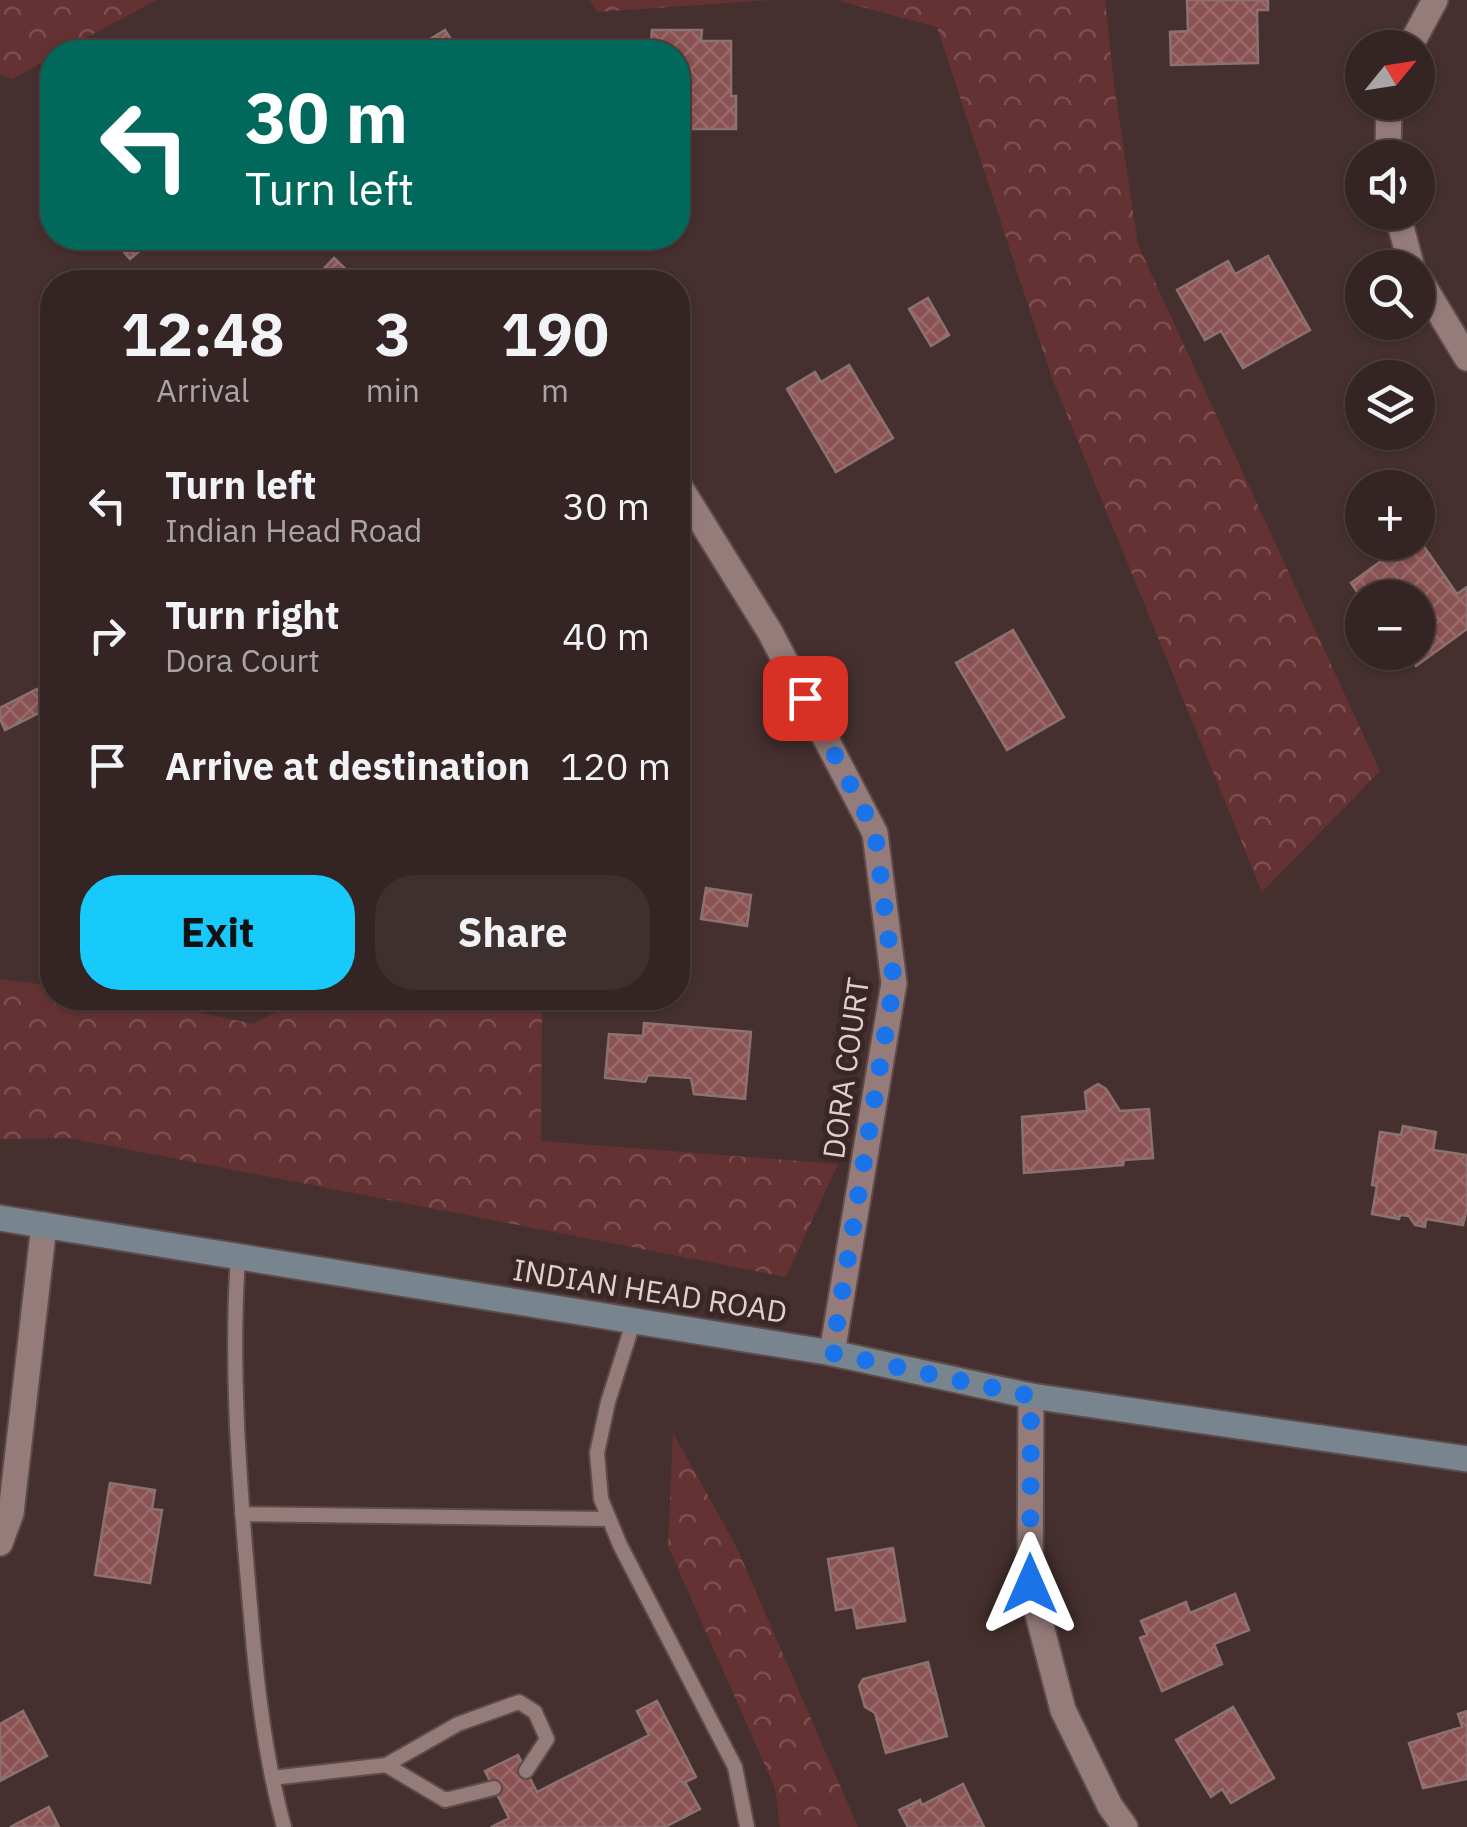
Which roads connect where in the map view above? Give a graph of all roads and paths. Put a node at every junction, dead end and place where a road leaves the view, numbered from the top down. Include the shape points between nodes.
1 (1435, 0) edge
2 (1419, 30) edge
3 (1435, 305) edge
4 (1467, 358) edge
5 (690, 503) edge
6 (0, 1218) edge
7 (44, 1225) junction
8 (238, 1256) junction
9 (634, 1320) junction
10 (832, 1353) junction
11 (1031, 1396) junction
12 (1467, 1459) edge
13 (242, 1514) junction
14 (608, 1519) junction
15 (0, 1543) edge
16 (386, 1765) junction
17 (526, 1771) dead end
18 (272, 1778) junction
19 (494, 1788) dead end
20 (284, 1827) edge
21 (746, 1827) edge
22 (1125, 1827) edge

1 - 2 street
3 - 4 street
5 - 10 street, DORA COURT via 770,632 875,832 894,982
6 - 7 main road, INDIAN HEAD ROAD
7 - 8 main road, INDIAN HEAD ROAD
7 - 15 street via 11,1514
8 - 9 main road, INDIAN HEAD ROAD
8 - 13 lane via 233,1345
9 - 10 main road, INDIAN HEAD ROAD
9 - 14 lane via 597,1453
10 - 11 main road, INDIAN HEAD ROAD
11 - 12 main road, INDIAN HEAD ROAD
11 - 22 street via 1030,1584 1064,1710
13 - 14 lane
13 - 18 lane via 254,1667
14 - 21 lane via 735,1767
16 - 17 lane via 458,1724 519,1702 534,1712 547,1739
16 - 18 lane
16 - 19 lane via 445,1800
18 - 20 lane

